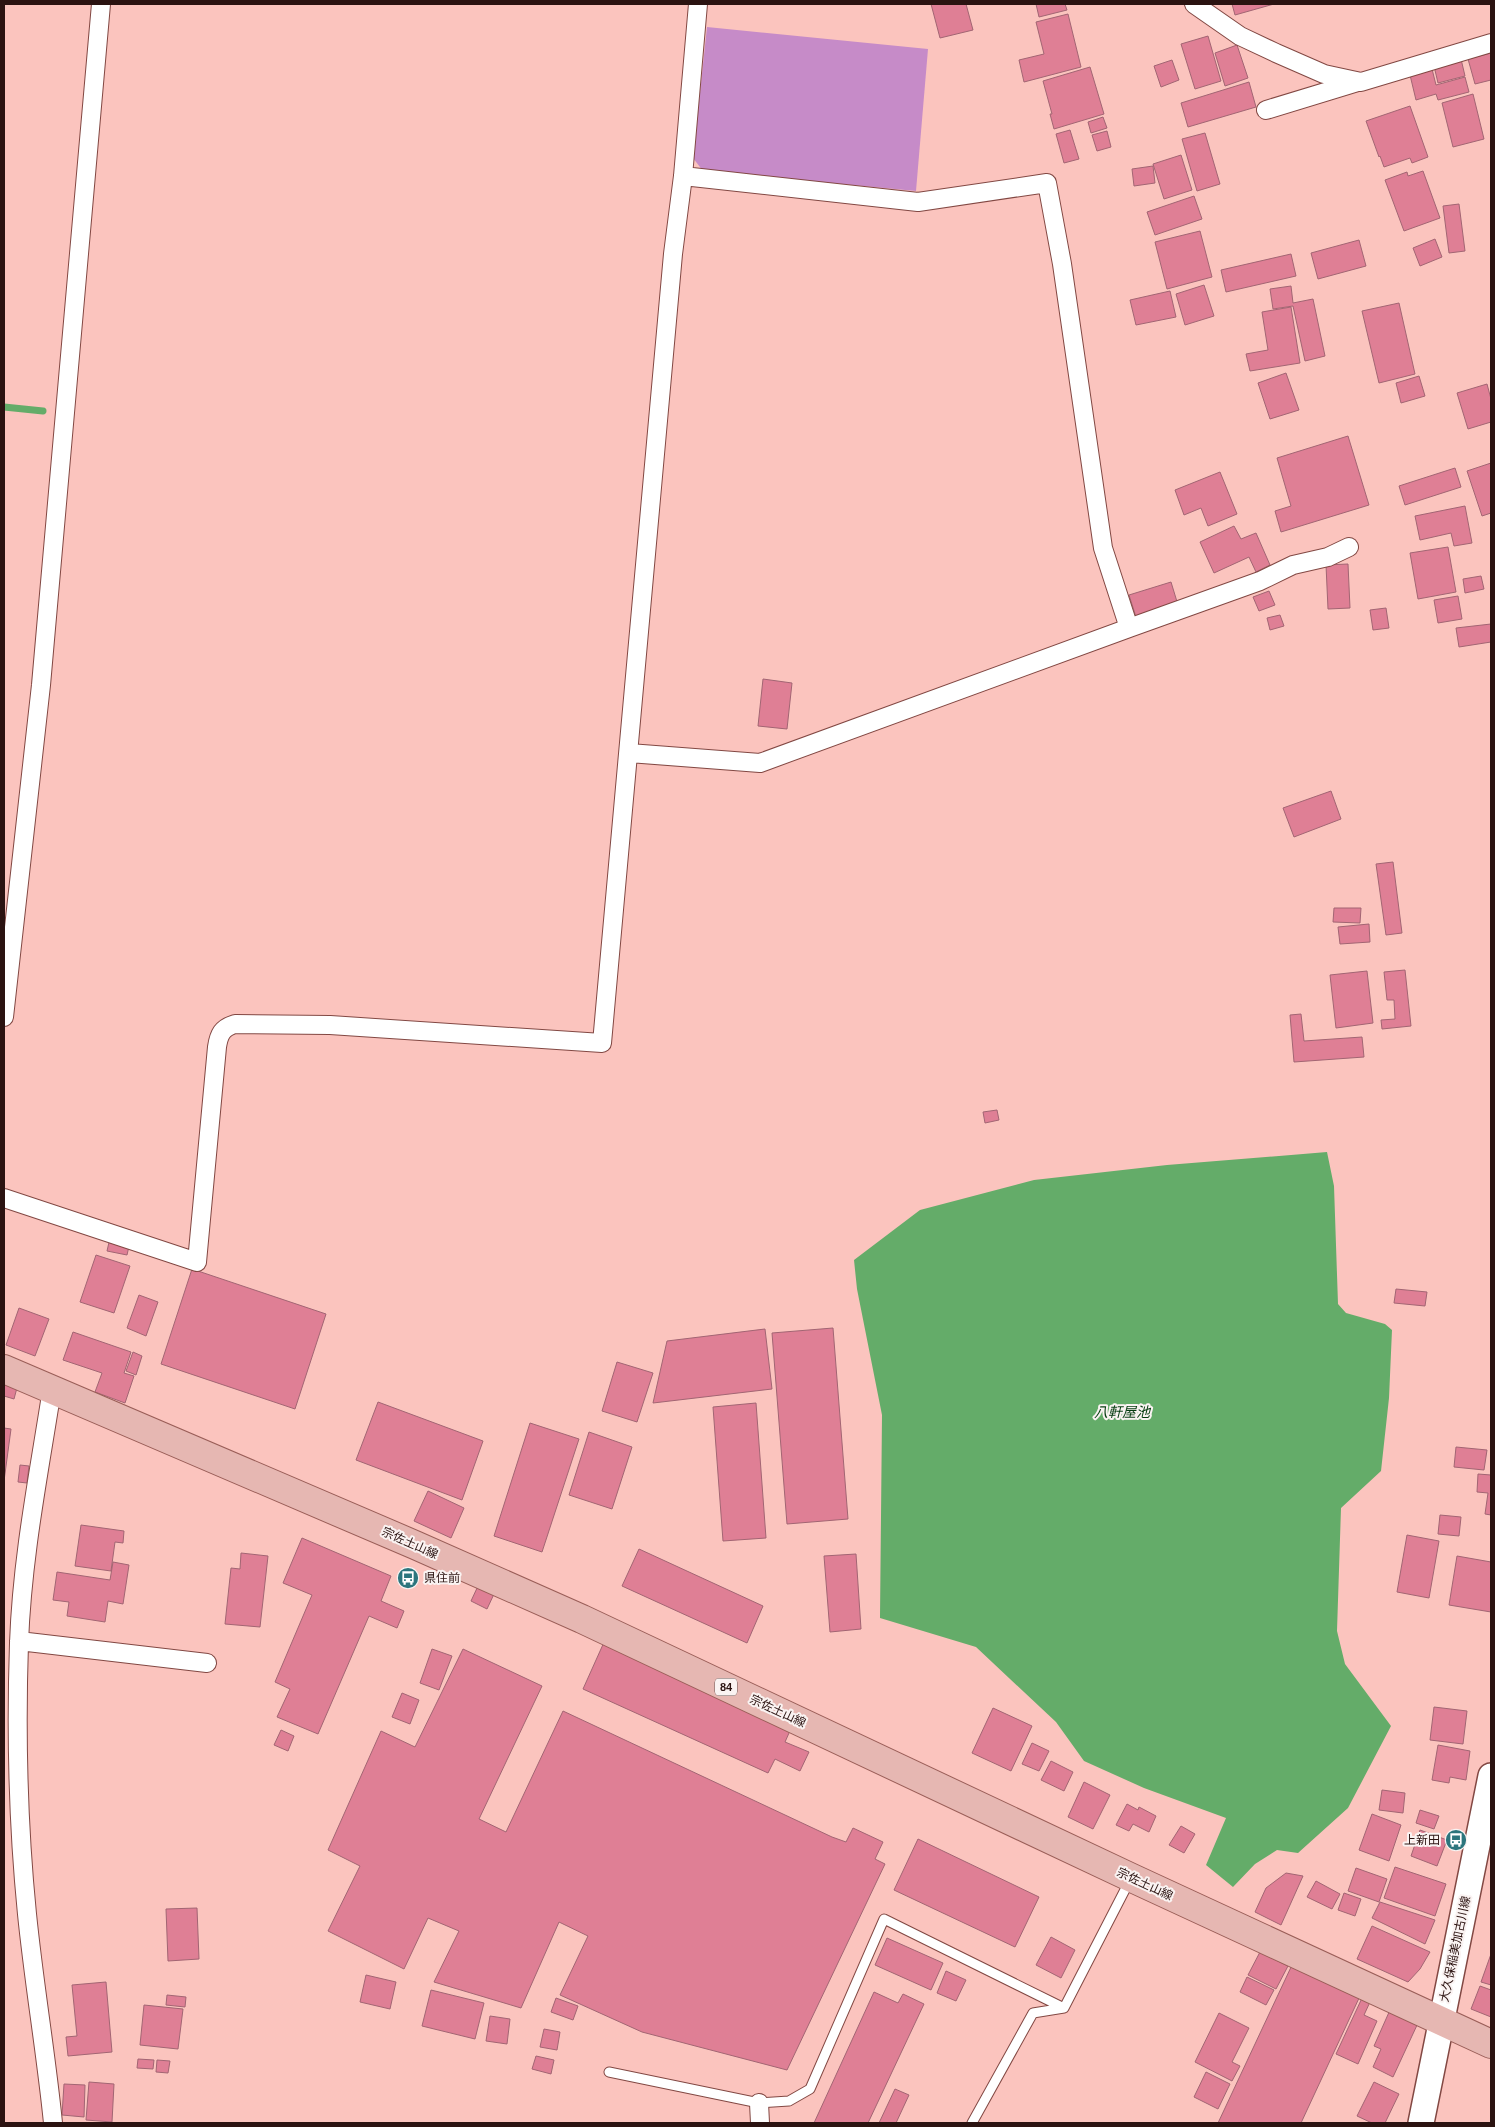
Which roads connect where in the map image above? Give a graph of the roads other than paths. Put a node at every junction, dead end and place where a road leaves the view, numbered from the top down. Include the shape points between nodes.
1 (101, 4) edge
2 (698, 4) edge
3 (1194, 4) edge
4 (1491, 43) edge
5 (1361, 82) junction
6 (1266, 110) dead end
7 (684, 176) junction
8 (1349, 547) dead end
9 (1128, 628) junction
10 (630, 753) junction
11 (4, 1017) edge
12 (4, 1198) edge
13 (4, 1369) edge
14 (52, 1389) junction
15 (19, 1642) junction
16 (207, 1664) dead end
17 (1491, 1776) edge
18 (1132, 1878) junction
19 (1064, 2008) junction
20 (1441, 2020) junction
21 (1491, 2044) edge
22 (609, 2072) dead end
23 (759, 2103) junction
24 (53, 2123) edge
25 (760, 2123) edge
26 (972, 2123) edge
27 (1421, 2123) edge

1 - 11 street via 41,685
2 - 7 street
3 - 5 street via 1240,36 1276,53 1324,74
4 - 5 street
5 - 6 street
7 - 9 street via 918,202 1047,183 1062,264 1103,548
7 - 10 street via 673,254
8 - 9 street
9 - 10 street via 760,764
10 - 12 street via 602,1043 330,1025 235,1024 225,1027 217,1047 197,1262
13 - 14 main road, 宗佐土山線 / 84
14 - 15 street via 24,1563
14 - 18 main road, 宗佐土山線 / 84 via 582,1619
15 - 16 street
15 - 24 street via 19,1780 27,1913
17 - 20 main road, 大久保稲美加古川線
18 - 19 lane
18 - 20 main road, 宗佐土山線 / 84
19 - 23 lane via 884,1918 810,2089 789,2101
19 - 26 lane via 1033,2013
20 - 21 main road, 宗佐土山線 / 84
20 - 27 main road, 大久保稲美加古川線
22 - 23 lane
23 - 25 street

